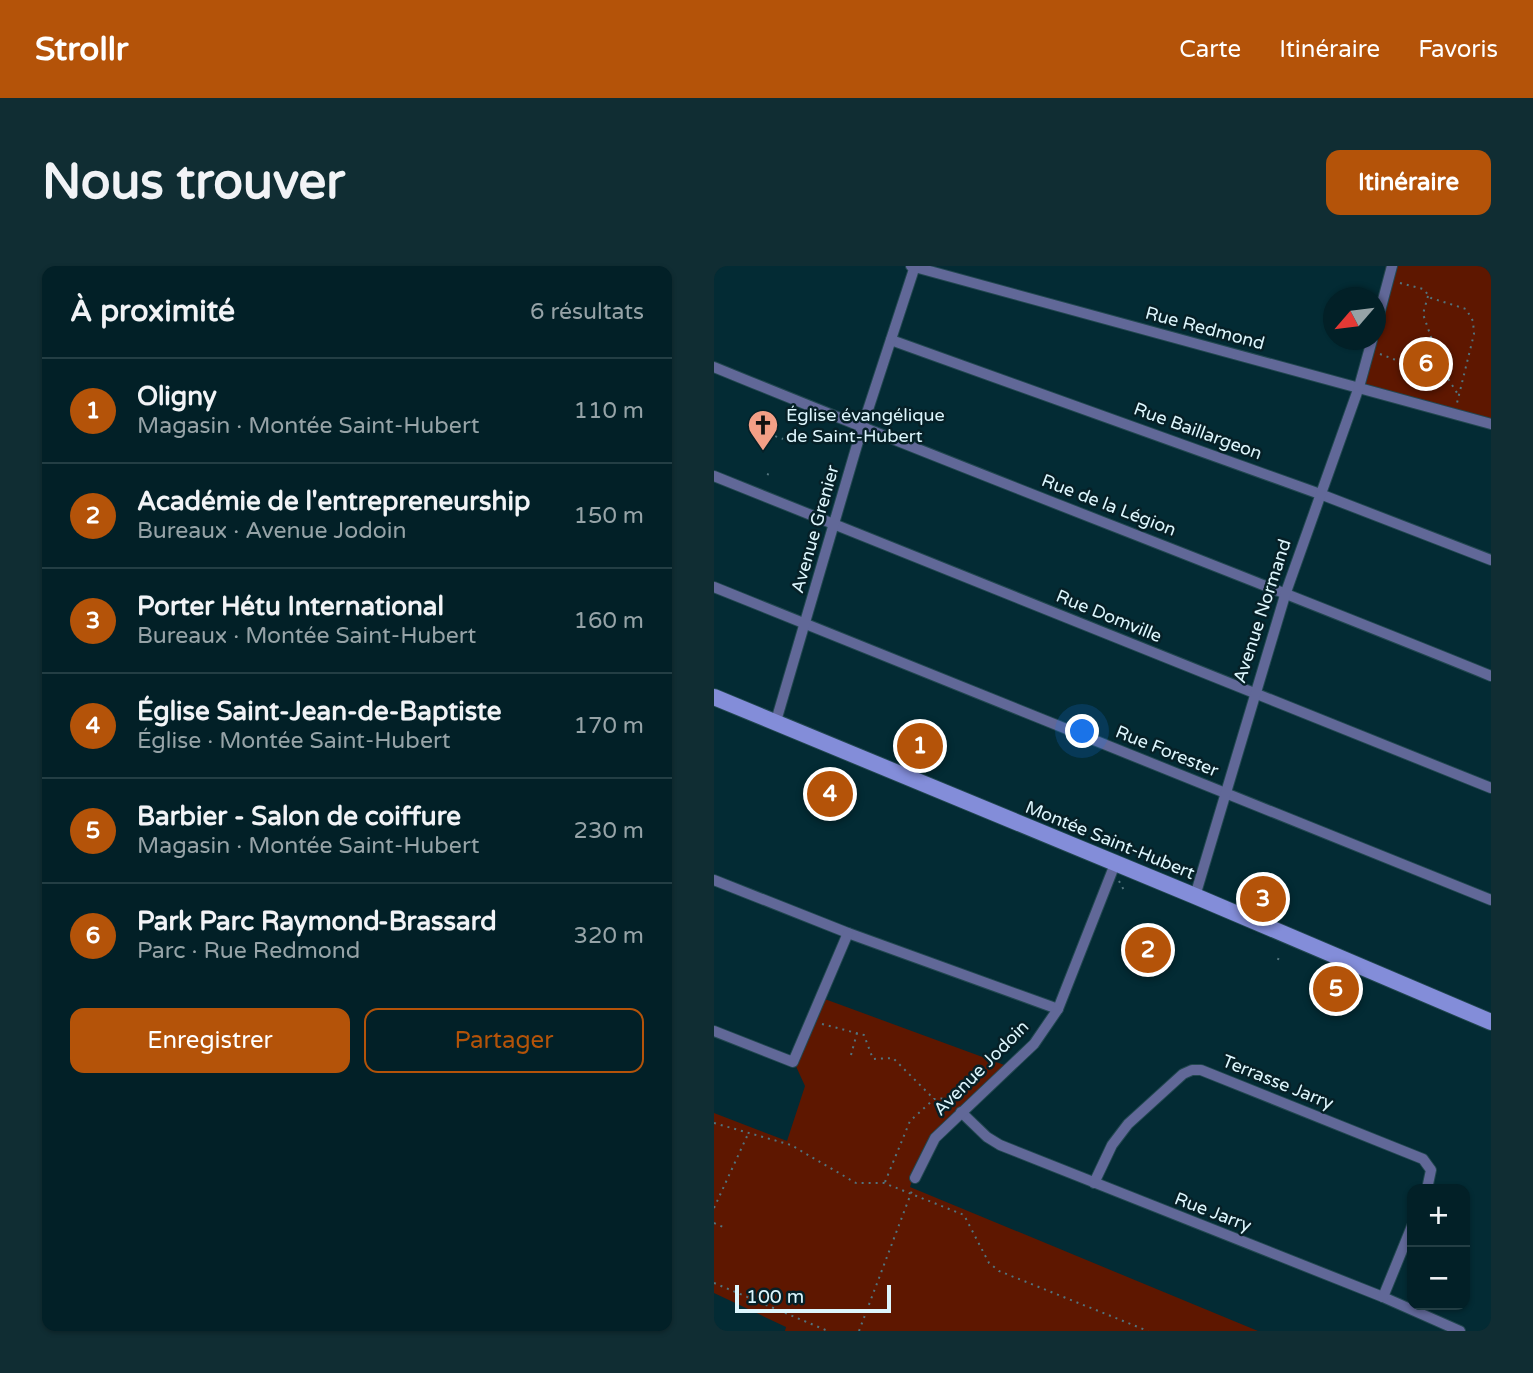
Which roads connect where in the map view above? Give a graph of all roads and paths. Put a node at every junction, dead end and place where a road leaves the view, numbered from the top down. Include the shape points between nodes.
1 (913, 266) edge
2 (1388, 270) edge
3 (1429, 295) junction
4 (891, 340) junction
5 (1369, 350) edge
6 (1380, 350) edge
7 (1430, 359) junction
8 (714, 367) edge
9 (1359, 387) junction
10 (1459, 396) junction
11 (1454, 414) junction
12 (1491, 424) edge
13 (862, 428) junction
14 (770, 438) dead end
15 (783, 439) dead end
16 (714, 476) edge
17 (1320, 494) junction
18 (835, 524) junction
19 (1491, 560) edge
20 (714, 587) edge
21 (1286, 592) junction
22 (805, 624) junction
23 (1491, 676) edge
24 (1254, 693) junction
25 (714, 697) edge
26 (776, 721) junction
27 (1491, 788) edge
28 (1226, 793) junction
29 (1115, 864) junction
30 (714, 880) edge
31 (1195, 896) junction
32 (1491, 900) edge
33 (848, 933) junction
34 (1058, 1009) junction
35 (811, 1020) junction
36 (1491, 1022) edge
37 (714, 1031) edge
38 (857, 1033) junction
39 (851, 1055) dead end
40 (979, 1096) junction
41 (934, 1099) junction
42 (961, 1112) junction
43 (714, 1123) edge
44 (748, 1133) junction
45 (915, 1178) dead end
46 (884, 1183) junction
47 (1094, 1184) junction
48 (1428, 1184) edge
49 (913, 1194) junction
50 (714, 1208) edge
51 (714, 1223) edge
52 (723, 1227) dead end
53 (1407, 1238) edge
54 (714, 1283) edge
55 (1383, 1297) junction
56 (828, 1331) edge
57 (859, 1331) edge
58 (1148, 1331) edge
59 (1460, 1331) edge

1 - 4 street, Avenue Grenier
1 - 9 street, Rue Redmond
2 - 3 path
3 - 7 path via 1423,314 1431,337
3 - 10 path via 1466,309 1473,321
4 - 13 street, Avenue Grenier
4 - 17 street, Rue Baillargeon
5 - 9 street, Avenue Normand
6 - 7 path via 1418,368
7 - 10 path via 1437,361
8 - 13 street, Rue de la Légion
9 - 11 street, Rue Redmond
9 - 17 street, Avenue Normand
10 - 11 path
11 - 12 street, Rue Redmond
13 - 18 street, Avenue Grenier
13 - 21 street, Rue de la Légion
14 - 15 path
16 - 18 street, Rue Domville
17 - 19 street, Rue Baillargeon
17 - 21 street, Avenue Normand
18 - 22 street, Avenue Grenier
18 - 24 street, Rue Domville
20 - 22 street, Rue Forester
21 - 23 street, Rue de la Légion
21 - 24 street, Avenue Normand
22 - 26 street, Avenue Grenier
22 - 28 street, Rue Forester
24 - 27 street, Rue Domville
24 - 28 street, Avenue Normand
25 - 26 street, Montée Saint-Hubert
26 - 29 street, Montée Saint-Hubert
28 - 31 street, Avenue Normand
28 - 32 street, Rue Forester
29 - 31 street, Montée Saint-Hubert
29 - 34 street, Avenue Jodoin
30 - 33 street
31 - 36 street, Montée Saint-Hubert
33 - 34 street
33 - 35 street
34 - 40 street, Avenue Jodoin via 1034,1044
35 - 37 street via 793,1062
35 - 38 path
38 - 39 path
38 - 41 path via 864,1035 873,1059 893,1058
40 - 41 path
40 - 42 street, Avenue Jodoin
41 - 46 path via 911,1121
42 - 45 street, Avenue Jodoin via 935,1138
42 - 47 street, Rue Jarry via 1000,1145
43 - 44 path
44 - 46 path via 791,1145 856,1184
44 - 50 path
46 - 49 path
47 - 48 street, Terrasse Jarry via 1112,1145 1128,1124 1183,1074 1201,1070 1423,1159 1431,1170
47 - 55 street, Rue Jarry
49 - 57 path
49 - 58 path via 964,1214 989,1263 999,1271
51 - 52 path
53 - 55 street
54 - 56 path
55 - 59 street, Rue Jarry

